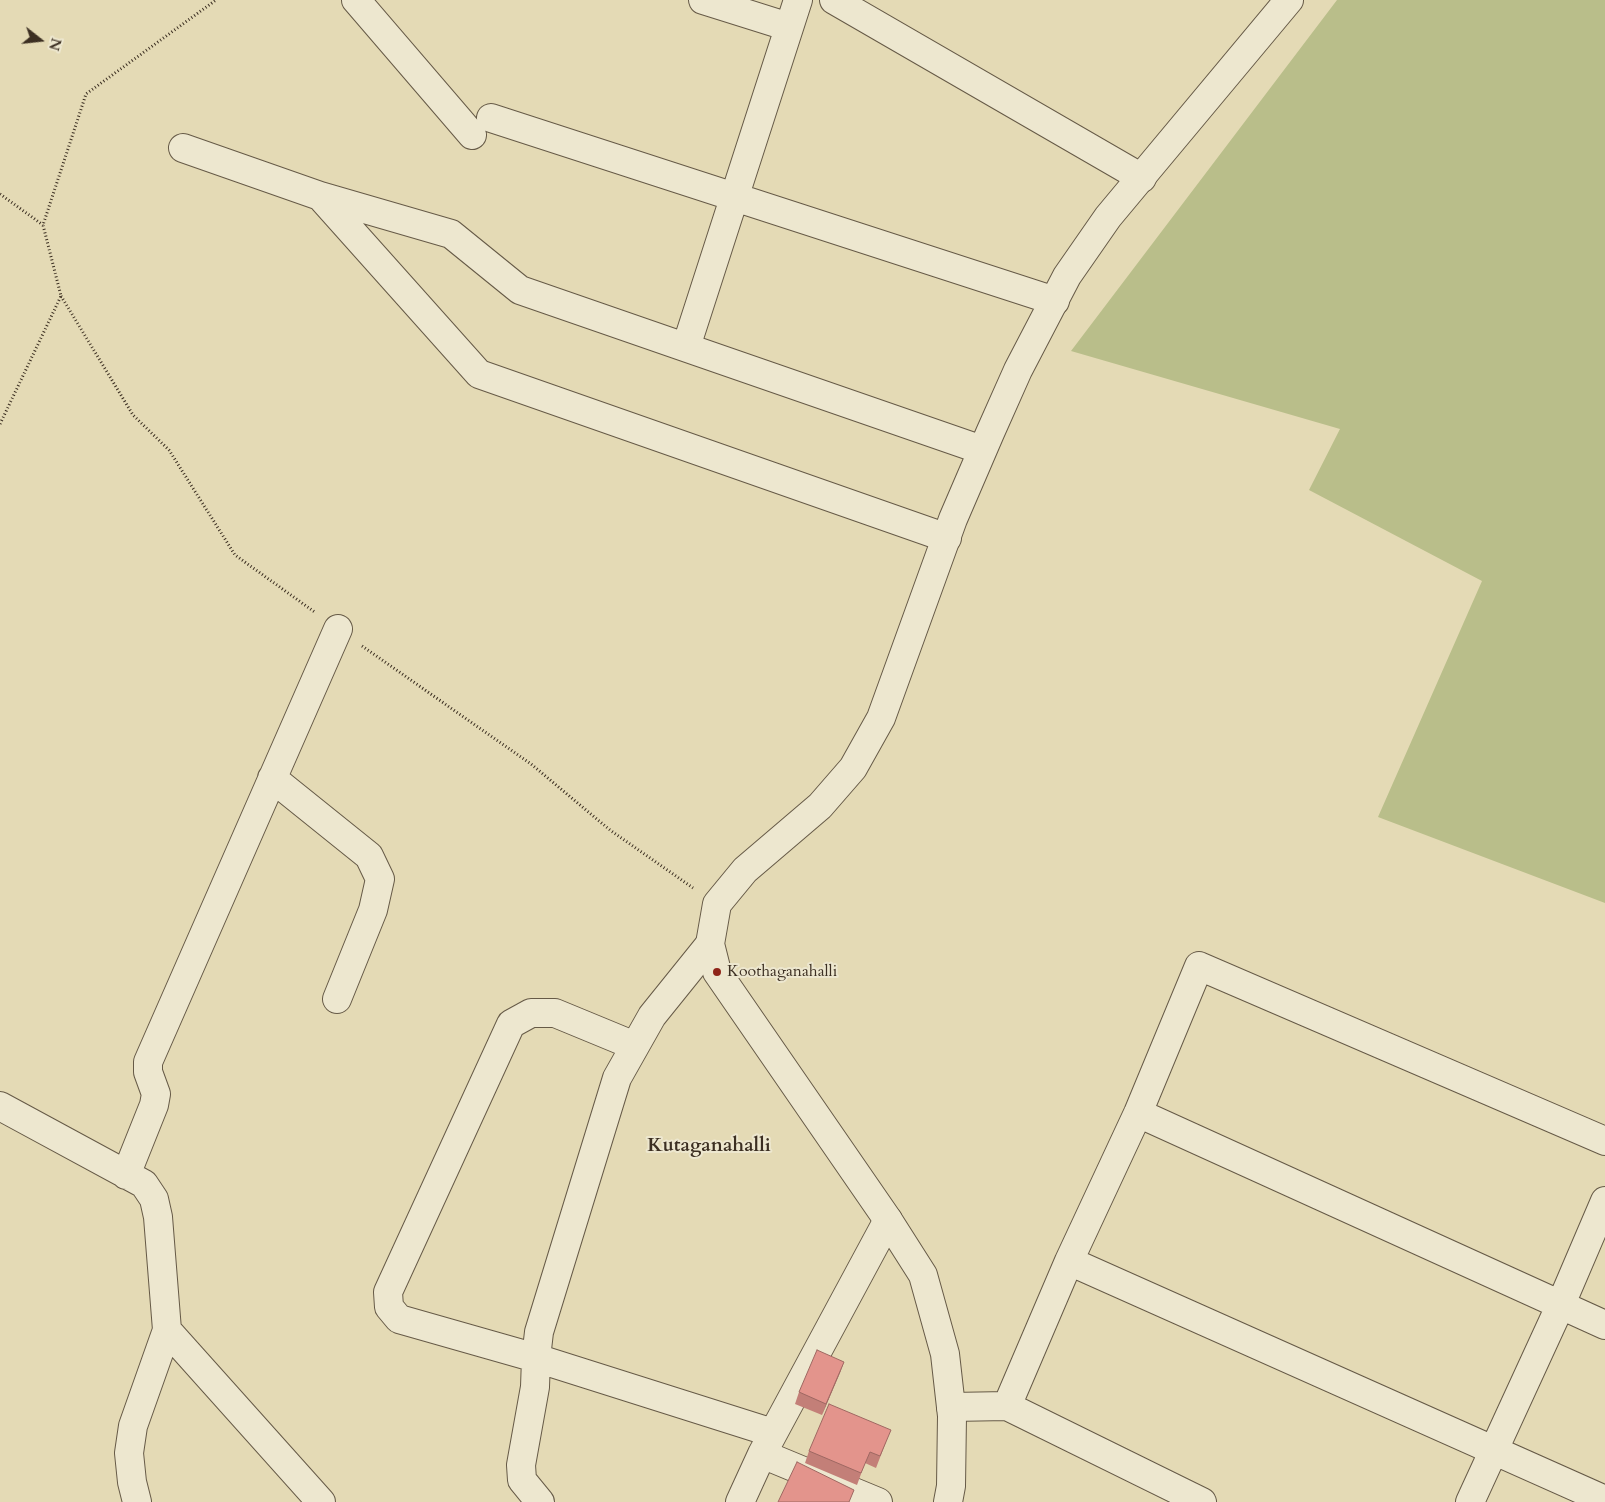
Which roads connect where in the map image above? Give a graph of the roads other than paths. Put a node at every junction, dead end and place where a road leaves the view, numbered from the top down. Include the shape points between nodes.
1 (356, 0) edge
2 (703, 0) edge
3 (798, 0) edge
4 (834, 0) edge
5 (1289, 0) edge
6 (789, 27) junction
7 (183, 148) dead end
8 (1142, 178) junction
9 (320, 196) junction
10 (734, 197) junction
11 (1054, 301) junction
12 (686, 348) junction
13 (982, 450) junction
14 (947, 538) junction
15 (338, 629) dead end
16 (272, 778) junction
17 (710, 944) junction
18 (337, 999) dead end
19 (635, 1046) junction
20 (0, 1106) edge
21 (1138, 1113) junction
22 (1605, 1141) edge
23 (126, 1175) junction
24 (1605, 1202) edge
25 (888, 1220) junction
26 (1069, 1261) junction
27 (1561, 1304) junction
28 (1605, 1325) edge
29 (167, 1330) junction
30 (536, 1358) junction
31 (1007, 1406) junction
32 (951, 1407) junction
33 (768, 1444) junction
34 (1493, 1449) junction
35 (1605, 1500) edge
36 (137, 1502) edge
37 (321, 1502) edge
38 (540, 1502) edge
39 (740, 1502) edge
40 (878, 1502) edge
41 (948, 1502) edge
42 (1202, 1502) edge
43 (1470, 1502) edge

1 - 10 street via 481,127
2 - 6 street
3 - 6 street
4 - 8 street
5 - 8 street
6 - 10 street
7 - 9 street
8 - 11 street via 1108,217
9 - 12 street via 450,234 520,290
9 - 14 street via 479,374
10 - 11 street
10 - 12 street
11 - 13 street
12 - 13 street
13 - 14 street
14 - 17 street via 882,718 854,768 820,806 745,870 716,904
15 - 16 street
16 - 18 street via 369,856 380,879 373,910
16 - 23 street via 148,1062 156,1094 154,1105
17 - 19 street via 652,1016
17 - 25 street via 717,972
19 - 30 street via 617,1078 539,1332
19 - 30 street via 555,1013 531,1013 511,1024 388,1292 389,1307 399,1319
20 - 23 street
21 - 22 street via 1199,966
21 - 26 street
21 - 27 street
23 - 29 street via 144,1184 154,1199
24 - 27 street
25 - 32 street via 924,1275 945,1354
25 - 33 street
26 - 31 street
26 - 34 street
27 - 28 street
27 - 34 street
29 - 36 street via 133,1426 130,1453
29 - 37 street
30 - 33 street
30 - 38 street via 535,1387 521,1465 522,1480
31 - 32 street
31 - 42 street
32 - 41 street
33 - 39 street
33 - 40 street
34 - 35 street
34 - 43 street

